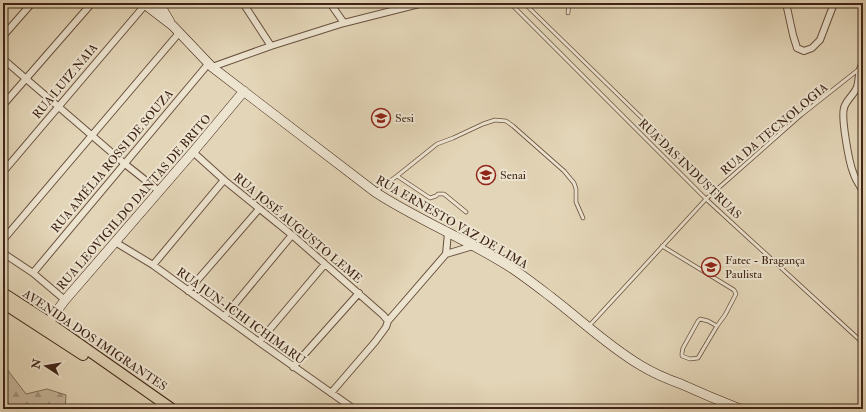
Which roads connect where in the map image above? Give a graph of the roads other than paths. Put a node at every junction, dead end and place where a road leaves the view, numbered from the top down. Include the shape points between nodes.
1 (32, 3) edge
2 (92, 3) edge
3 (159, 3) edge
4 (243, 3) edge
5 (330, 3) edge
6 (420, 3) edge
7 (510, 3) edge
8 (524, 3) edge
9 (569, 3) edge
10 (626, 3) edge
11 (786, 3) edge
12 (144, 4) edge
13 (645, 4) dead end
14 (833, 6) dead end
15 (568, 13) dead end
16 (344, 23) junction
17 (176, 30) junction
18 (3, 36) edge
19 (271, 46) junction
20 (3, 59) edge
21 (211, 65) junction
22 (861, 66) edge
23 (26, 78) junction
24 (244, 92) junction
25 (3, 105) edge
26 (58, 107) junction
27 (91, 136) junction
28 (193, 152) junction
29 (125, 164) junction
30 (3, 172) edge
31 (397, 176) junction
32 (224, 180) junction
33 (159, 191) junction
34 (863, 191) edge
35 (375, 192) junction
36 (714, 192) junction
37 (706, 199) junction
38 (259, 209) junction
39 (466, 212) dead end
40 (583, 218) dead end
41 (448, 233) junction
42 (292, 235) junction
43 (3, 240) edge
44 (115, 242) junction
45 (473, 246) junction
46 (662, 246) junction
47 (3, 253) edge
48 (446, 254) junction
49 (325, 264) junction
50 (153, 266) junction
51 (33, 273) junction
52 (188, 291) junction
53 (3, 293) edge
54 (359, 293) junction
55 (65, 300) junction
56 (3, 303) edge
57 (224, 317) junction
58 (388, 321) junction
59 (46, 326) junction
60 (717, 326) junction
61 (588, 327) junction
62 (259, 342) junction
63 (863, 343) edge
64 (293, 367) junction
65 (331, 393) junction
66 (161, 409) edge
67 (172, 409) edge
68 (354, 409) edge
69 (740, 409) edge

1 - 18 street
2 - 23 street
3 - 17 street
4 - 19 street
5 - 16 street
6 - 16 street
7 - 37 lane, RUA DAS INDUSTRUAS
8 - 36 lane
9 - 15 lane
10 - 13 lane
11 - 14 street via 797,48 804,51 812,48 820,40
12 - 17 street
12 - 26 street, RUA LUIZ NAIA
16 - 19 street
17 - 21 street, RUA ERNESTO VAZ DE LIMA
17 - 27 street
19 - 21 street
20 - 23 street
21 - 24 street, RUA ERNESTO VAZ DE LIMA
21 - 29 street, RUA AMÉLIA ROSSI DE SOUZA
22 - 34 street via 857,86 844,107 843,115 852,170
22 - 36 lane, RUA DA TECNOLOGIA
23 - 25 street
23 - 26 street
24 - 28 street, RUA LEOVIGILDO DANTAS DE BRITO
24 - 35 street, RUA ERNESTO VAZ DE LIMA
26 - 27 street
26 - 30 street, RUA LUIZ NAIA
27 - 29 street
27 - 43 street
28 - 32 street, RUA JOSÉ AUGUSTO LEME
28 - 33 street, RUA LEOVIGILDO DANTAS DE BRITO
29 - 33 street
29 - 51 street, RUA AMÉLIA ROSSI DE SOUZA
31 - 35 lane
31 - 39 lane via 430,198 444,194
31 - 40 lane via 437,144 495,120 506,121 564,171 574,183 576,202
32 - 38 street, RUA JOSÉ AUGUSTO LEME
32 - 50 street
33 - 44 street, RUA LEOVIGILDO DANTAS DE BRITO
35 - 41 street, RUA ERNESTO VAZ DE LIMA
36 - 37 lane, RUA DA TECNOLOGIA
37 - 46 lane, RUA DA TECNOLOGIA
37 - 63 lane, RUA DAS INDUSTRUAS
38 - 42 street, RUA JOSÉ AUGUSTO LEME
38 - 52 street
41 - 45 street, RUA ERNESTO VAZ DE LIMA
41 - 48 street
42 - 49 street, RUA JOSÉ AUGUSTO LEME
42 - 57 street
44 - 50 street, RUA JUN-ICHI ICHIMARU
44 - 55 street, RUA LEOVIGILDO DANTAS DE BRITO
45 - 48 street
45 - 61 street, RUA ERNESTO VAZ DE LIMA via 509,267
46 - 60 lane via 736,292
46 - 61 lane, RUA DA TECNOLOGIA
47 - 51 street
48 - 58 street
49 - 54 street, RUA JOSÉ AUGUSTO LEME
49 - 62 street
50 - 52 street, RUA JUN-ICHI ICHIMARU
51 - 55 street
52 - 57 street, RUA JUN-ICHI ICHIMARU
53 - 59 main road, AVENIDA DOS IMIGRANTES
54 - 58 street, RUA JOSÉ AUGUSTO LEME
54 - 64 street
55 - 59 street, RUA LEOVIGILDO DANTAS DE BRITO
56 - 59 main road, AVENIDA DOS IMIGRANTES
57 - 62 street, RUA JUN-ICHI ICHIMARU
58 - 65 street via 376,342
59 - 66 main road, AVENIDA DOS IMIGRANTES
59 - 67 main road, AVENIDA DOS IMIGRANTES
60 - 60 lane via 700,319 683,348 682,356 690,360 698,358
61 - 69 street, RUA ERNESTO VAZ DE LIMA via 640,366
62 - 64 street, RUA JUN-ICHI ICHIMARU
64 - 65 street, RUA JUN-ICHI ICHIMARU
65 - 68 street, RUA JUN-ICHI ICHIMARU

